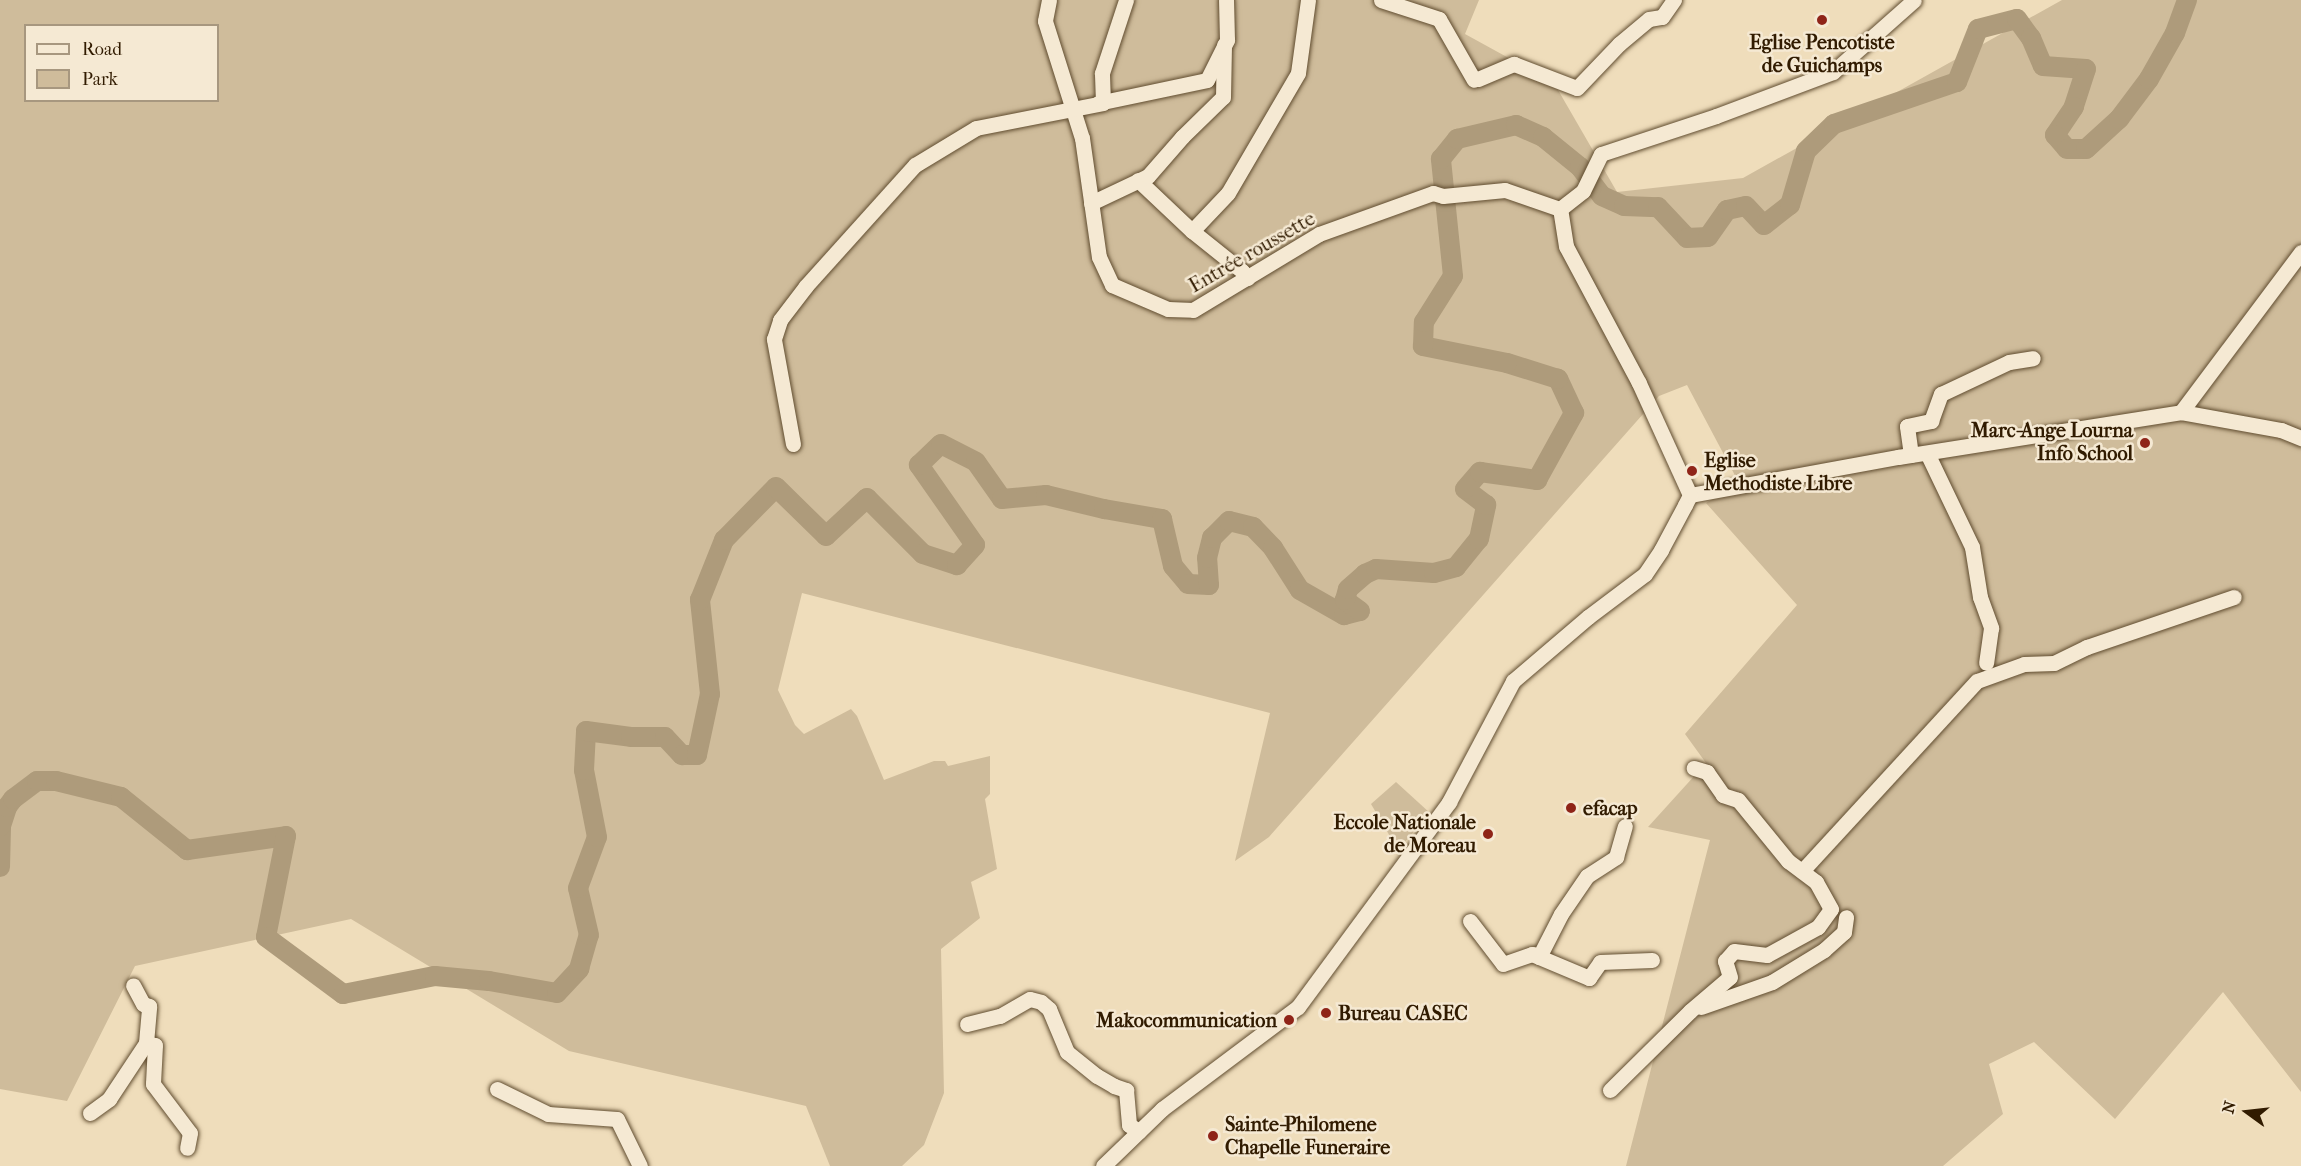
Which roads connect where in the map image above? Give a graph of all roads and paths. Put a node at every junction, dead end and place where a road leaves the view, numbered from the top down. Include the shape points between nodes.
1 (1049, 0) edge
2 (1126, 0) edge
3 (1226, 0) edge
4 (1308, 0) edge
5 (1380, 0) edge
6 (1674, 0) edge
7 (1914, 0) edge
8 (1224, 45) junction
9 (1098, 104) junction
10 (1071, 109) junction
11 (1138, 180) junction
12 (1091, 203) junction
13 (1560, 209) junction
14 (1192, 231) junction
15 (2301, 252) edge
16 (1247, 278) junction
17 (2033, 358) dead end
18 (2181, 412) junction
19 (2301, 438) edge
20 (793, 444) dead end
21 (1919, 454) junction
22 (1690, 495) junction
23 (2234, 597) dead end
24 (1986, 663) dead end
25 (1694, 768) dead end
26 (1625, 826) dead end
27 (1802, 871) junction
28 (1846, 917) dead end
29 (1470, 921) dead end
30 (1539, 957) junction
31 (1652, 960) dead end
32 (133, 985) dead end
33 (1690, 1011) junction
34 (967, 1024) dead end
35 (146, 1043) junction
36 (497, 1089) dead end
37 (1610, 1090) dead end
38 (90, 1113) dead end
39 (1139, 1131) junction
40 (187, 1149) dead end
41 (640, 1166) edge
42 (1103, 1166) edge

1 - 10 street, Entrée roussette via 1045,21
2 - 9 street via 1102,73 1103,103
3 - 8 street
4 - 14 street via 1298,73 1228,194
5 - 6 street via 1439,19 1476,80 1514,64 1577,88 1619,44 1649,19 1662,17
7 - 13 street via 1833,72 1601,154 1582,191
8 - 9 street via 1207,80
8 - 11 street via 1223,97 1148,176
9 - 10 street
10 - 12 street, Entrée roussette via 1082,138
10 - 20 street via 976,128 915,165 806,286 780,320 774,339
11 - 12 street
11 - 14 street
12 - 16 street, Entrée roussette via 1099,257 1112,285 1168,309 1193,310
13 - 16 street, Entrée roussette via 1505,190 1443,196 1433,193 1318,234
13 - 22 street via 1566,246 1639,383
14 - 16 street
15 - 18 street
17 - 21 street via 2009,362 1941,394 1931,421 1907,426
18 - 19 street via 2281,430
18 - 21 street
21 - 22 street
21 - 24 street via 1972,547 1980,597 1991,628
22 - 39 street via 1645,574 1514,681 1449,801 1298,1007 1162,1109
23 - 27 street via 2087,647 2054,663 2024,664 1977,681
25 - 27 street via 1707,772 1723,795 1737,800 1788,861
26 - 30 street via 1616,857 1587,876
27 - 33 street via 1816,882 1831,909 1818,927 1767,955 1734,951 1725,961 1730,977
28 - 33 street via 1844,933 1772,982
29 - 30 street via 1503,964 1532,954
30 - 31 street via 1589,978 1599,962
32 - 35 street via 143,1004 149,1006
33 - 37 street
34 - 39 street via 1000,1016 1030,999 1041,1002 1067,1052 1097,1076 1125,1090 1129,1125
35 - 38 street via 109,1099
35 - 40 street via 155,1045 153,1084 190,1133
36 - 41 street via 548,1114 617,1119
39 - 42 street

